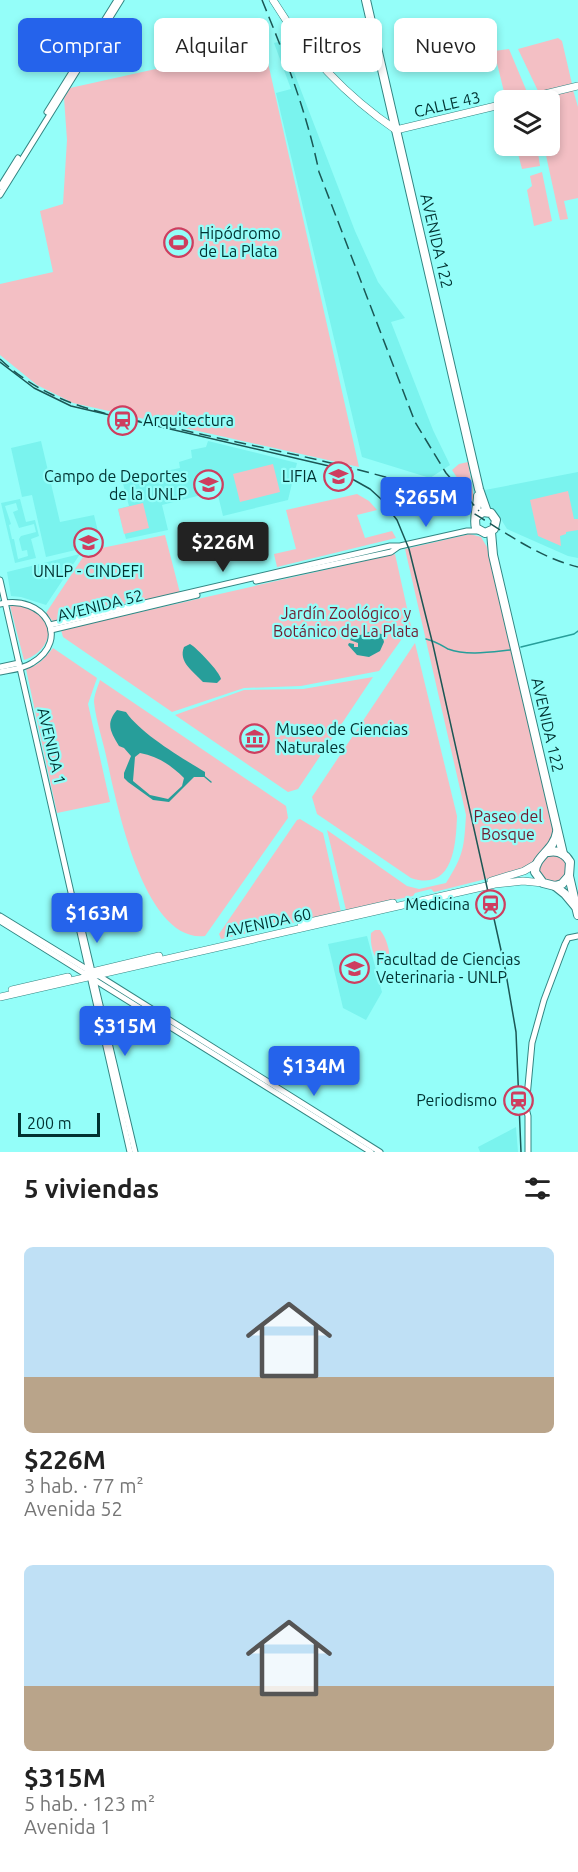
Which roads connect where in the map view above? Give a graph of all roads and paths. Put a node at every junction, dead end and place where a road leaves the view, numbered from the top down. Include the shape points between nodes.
1 (119, 0) edge
2 (273, 0) edge
3 (366, 0) edge
4 (577, 87) edge
5 (560, 91) edge
6 (494, 106) edge
7 (396, 130) junction
8 (0, 188) edge
9 (0, 195) edge
10 (455, 363) dead end
11 (456, 389) junction
12 (478, 489) junction
13 (487, 512) junction
14 (476, 518) junction
15 (484, 532) junction
16 (457, 533) junction
17 (0, 580) edge
18 (3, 606) edge
19 (50, 628) junction
20 (19, 665) junction
21 (0, 667) edge
22 (0, 672) edge
23 (557, 832) junction
24 (548, 852) junction
25 (565, 855) junction
26 (578, 857) edge
27 (578, 862) edge
28 (536, 864) junction
29 (570, 873) junction
30 (543, 883) junction
31 (555, 886) junction
32 (577, 912) edge
33 (0, 916) edge
34 (0, 921) edge
35 (578, 936) edge
36 (91, 975) junction
37 (0, 993) edge
38 (0, 997) edge
39 (130, 1152) edge
40 (135, 1152) edge
41 (371, 1152) edge
42 (380, 1152) edge
43 (528, 1152) edge

1 - 8 main road
1 - 9 main road
2 - 7 main road via 327,71
3 - 7 highway, AVENIDA 122
4 - 5 main road
6 - 7 main road, CALLE 43
7 - 11 highway, AVENIDA 122
10 - 11 highway
11 - 12 highway, AVENIDA 122
12 - 13 highway, AVENIDA 122
12 - 14 highway, AVENIDA 122
13 - 14 highway
13 - 15 highway via 494,516 496,526
14 - 15 highway via 476,528
14 - 16 main road, AVENIDA 52 via 471,526
15 - 16 main road, AVENIDA 52
15 - 23 highway, AVENIDA 122 via 493,555
16 - 19 main road, AVENIDA 52 via 400,546 390,552
17 - 18 main road, AVENIDA 1
18 - 19 main road via 21,602 32,605 43,613
18 - 20 main road, AVENIDA 1
19 - 20 main road via 48,646 41,656 32,663
20 - 21 main road
20 - 22 main road
20 - 36 main road, AVENIDA 1
23 - 24 highway
23 - 25 highway, AVENIDA 122
24 - 25 highway
24 - 28 highway
25 - 26 main road
25 - 29 highway
27 - 29 main road
28 - 30 highway via 537,876
28 - 36 main road, AVENIDA 60 via 490,881
29 - 31 highway via 562,884
29 - 32 highway
30 - 31 highway
30 - 36 main road, AVENIDA 60 via 495,884
31 - 32 highway via 566,894
33 - 36 main road
34 - 36 main road
35 - 43 main road via 568,938 565,944 532,1043 526,1108
36 - 37 main road, AVENIDA 60
36 - 38 main road, AVENIDA 60
36 - 39 main road, AVENIDA 1
36 - 40 main road, AVENIDA 1
36 - 41 main road
36 - 42 main road

